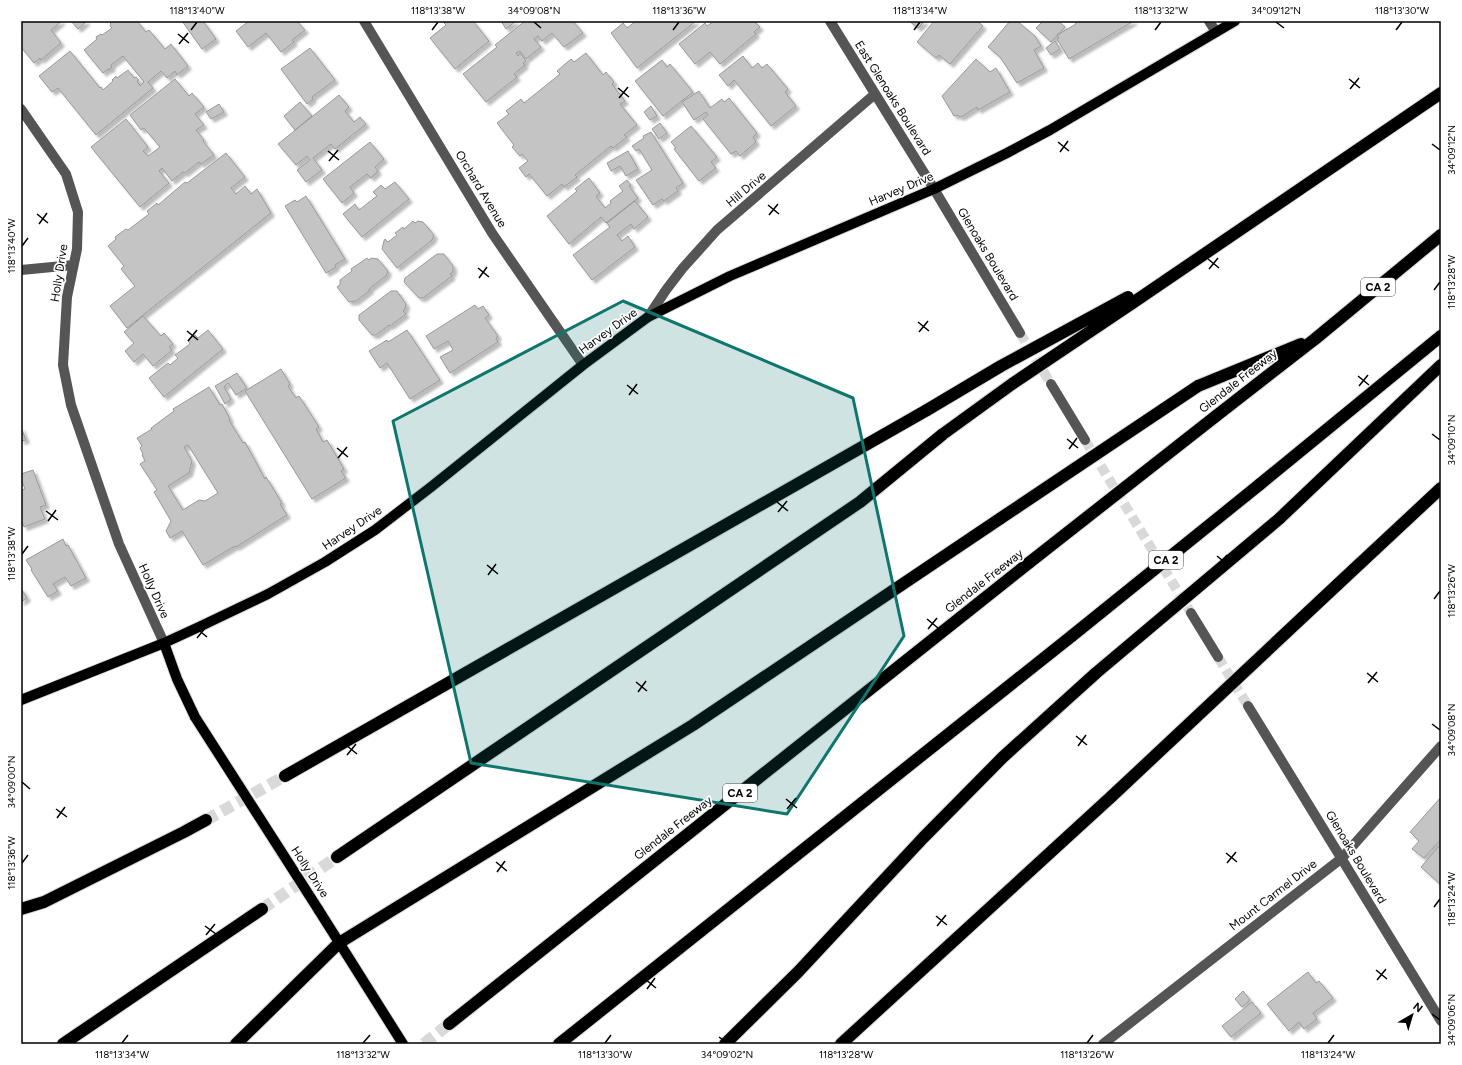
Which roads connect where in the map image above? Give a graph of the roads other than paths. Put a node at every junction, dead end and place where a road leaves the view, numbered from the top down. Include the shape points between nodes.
1 (364, 21) edge
2 (830, 21) edge
3 (1209, 21) edge
4 (1235, 21) edge
5 (1216, 32) junction
6 (1441, 93) edge
7 (875, 94) junction
8 (21, 109) edge
9 (934, 189) junction
10 (1441, 235) edge
11 (74, 265) junction
12 (21, 270) edge
13 (1129, 300) junction
14 (648, 317) junction
15 (1020, 333) tunnel mouth
16 (1441, 336) edge
17 (1315, 339) junction
18 (583, 365) junction
19 (1441, 365) edge
20 (1051, 384) tunnel mouth
21 (1085, 440) tunnel mouth
22 (1441, 488) edge
23 (1191, 613) tunnel mouth
24 (164, 643) junction
25 (1218, 657) tunnel mouth
26 (21, 700) edge
27 (1248, 706) tunnel mouth
28 (1441, 746) edge
29 (285, 776) tunnel mouth
30 (206, 820) tunnel mouth
31 (337, 857) tunnel mouth
32 (1342, 858) junction
33 (262, 908) tunnel mouth
34 (21, 909) edge
35 (338, 943) junction
36 (1441, 1021) edge
37 (449, 1024) tunnel mouth
38 (63, 1044) edge
39 (236, 1044) edge
40 (403, 1044) edge
41 (560, 1044) edge
42 (725, 1044) edge
43 (840, 1044) edge
44 (1102, 1044) edge

1 - 18 street, Orchard Avenue via 492,233
2 - 7 street, East Glenoaks Boulevard
3 - 5 street
4 - 5 main road, Harvey Drive
5 - 9 main road, Harvey Drive via 1007,154
6 - 13 highway via 1195,260
7 - 9 street, East Glenoaks Boulevard
7 - 14 street, Hill Drive via 717,230 682,269
8 - 11 street, Holly Drive via 66,174 78,212
9 - 14 main road, Harvey Drive via 737,273
9 - 15 street, Glenoaks Boulevard
10 - 17 highway, Glendale Freeway / CA 2
11 - 12 street
11 - 24 street, Holly Drive via 67,297 63,365 71,405 119,544
13 - 29 highway, bridge via 1001,366
13 - 31 highway, bridge via 943,434 860,502
14 - 18 main road, Harvey Drive
16 - 41 highway, CA 2, bridge via 1073,635
17 - 35 highway, bridge via 1198,386 693,725
17 - 37 highway, Glendale Freeway / CA 2, bridge
18 - 24 main road, Harvey Drive via 375,530 268,594
19 - 42 highway, bridge via 1279,519 1096,673 1004,757 922,838 798,972
20 - 21 street
22 - 43 highway, bridge via 1112,796
23 - 25 street
24 - 26 main road, Harvey Drive
24 - 35 main road, Holly Drive, bridge via 195,717
27 - 32 street, Glenoaks Boulevard
28 - 32 street, Mount Carmel Drive
30 - 34 highway via 44,902
32 - 36 street, Glenoaks Boulevard
32 - 44 street, Mount Carmel Drive
33 - 38 highway
35 - 39 highway
35 - 40 main road, Holly Drive

